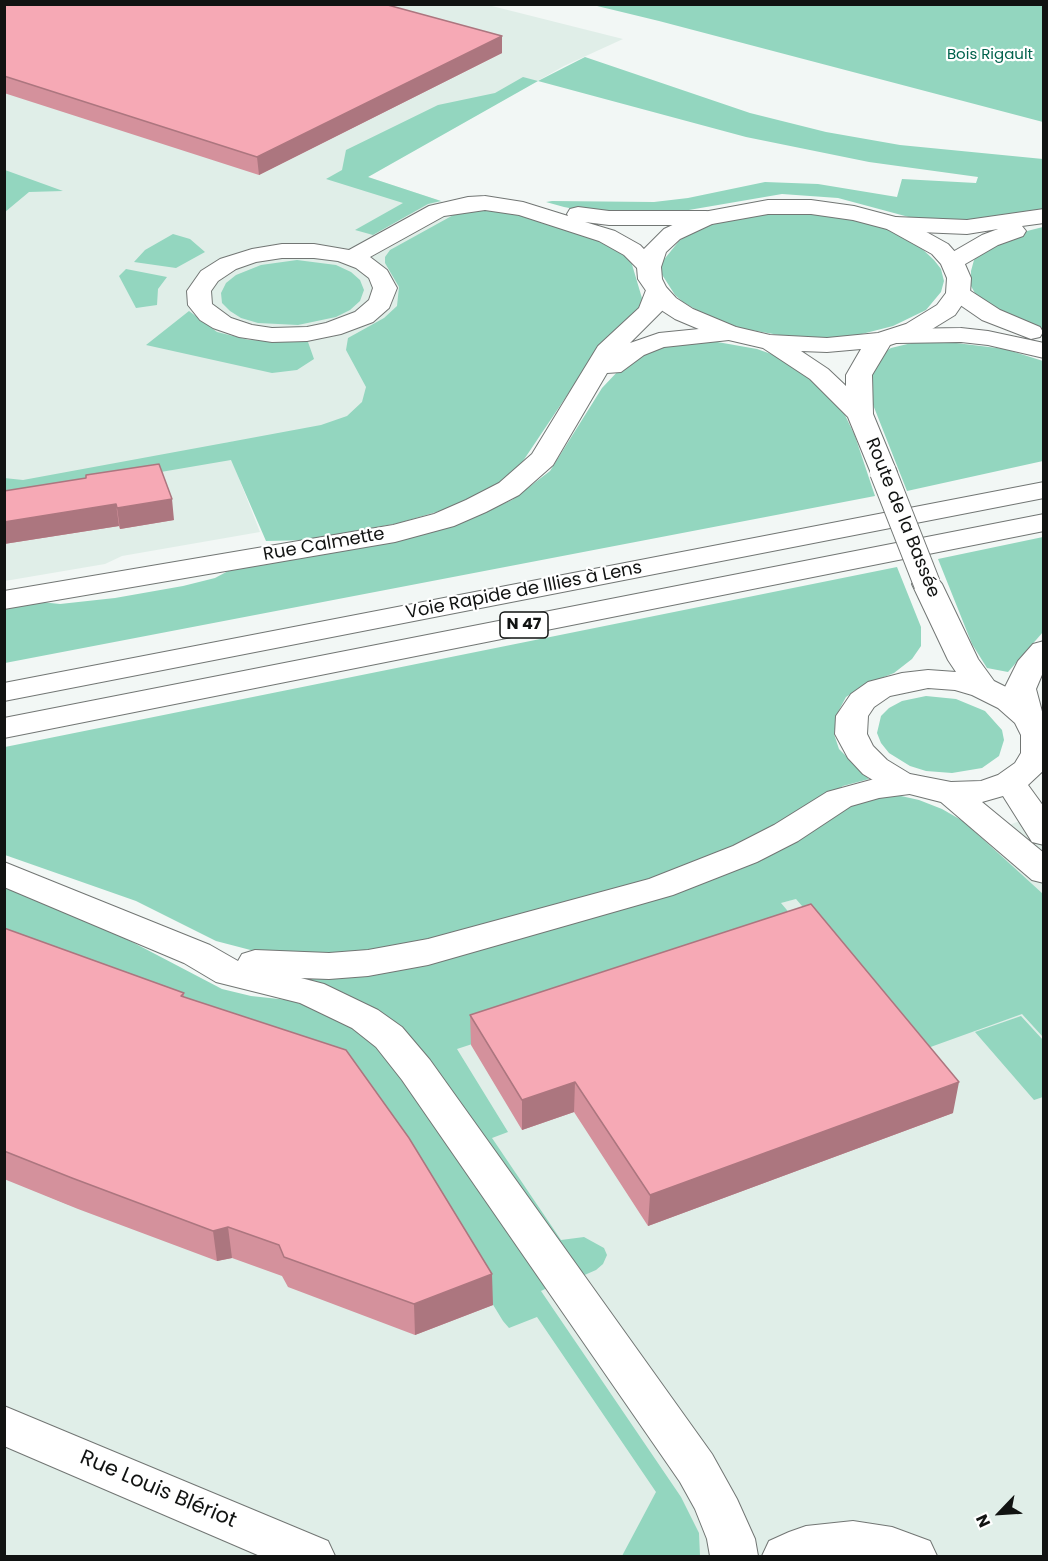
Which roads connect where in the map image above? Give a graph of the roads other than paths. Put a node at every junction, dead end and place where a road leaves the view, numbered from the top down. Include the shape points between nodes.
1 (523, 209) junction
2 (1044, 216) edge
3 (706, 218) junction
4 (1044, 222) edge
5 (895, 224) junction
6 (351, 258) junction
7 (952, 262) junction
8 (652, 279) junction
9 (958, 293) junction
10 (729, 333) junction
11 (1044, 337) edge
12 (889, 338) junction
13 (770, 342) junction
14 (1044, 351) edge
15 (587, 387) junction
16 (860, 414) junction
17 (1044, 471) edge
18 (1044, 490) edge
19 (1044, 522) edge
20 (792, 540) junction
21 (4, 600) edge
22 (943, 622) junction
23 (1044, 650) edge
24 (902, 682) junction
25 (983, 688) junction
26 (4, 692) edge
27 (1028, 718) junction
28 (4, 728) edge
29 (1010, 782) junction
30 (913, 786) junction
31 (951, 793) junction
32 (1044, 834) edge
33 (1044, 872) edge
34 (4, 873) edge
35 (197, 954) junction
36 (4, 1425) edge
37 (311, 1557) edge
38 (734, 1557) edge
39 (786, 1557) edge
40 (913, 1557) edge

1 - 3 main road via 609,218
1 - 6 main road via 485,203 450,207
1 - 8 main road via 607,236 632,249
2 - 5 main road via 967,227
3 - 5 main road via 747,209 789,207 835,210
3 - 8 main road, Rue Calmette via 682,228 655,249
4 - 7 main road via 990,240
5 - 7 main road via 928,240
6 - 6 main road via 314,251 252,256 209,276 199,291 200,305 222,323 248,332 307,334 340,327 364,317 380,303 385,288 380,275
7 - 9 main road via 959,278
8 - 10 main road via 668,303
8 - 15 main road, Rue Calmette via 650,311 607,351
9 - 11 main road via 1005,322
9 - 12 main road via 935,319
10 - 13 main road
10 - 15 main road, Rue Calmette via 659,340 635,350
12 - 13 main road via 827,345
12 - 14 main road via 961,335
12 - 16 main road, Route de la Bassée via 868,357 859,375
13 - 16 main road, Route de la Bassée via 819,374
15 - 21 main road, Rue Calmette via 543,459 526,476 509,489 444,520 355,540
16 - 22 main road, Route de la Bassée, bridge
17 - 20 main road via 834,517
18 - 20 main road, Voie Rapide de Illies à Lens / N 47
19 - 28 main road, N 47
20 - 26 main road, Voie Rapide de Illies à Lens / N 47
22 - 24 main road via 938,646
22 - 25 main road, Route de la Bassée
23 - 27 main road via 1029,668 1020,690
24 - 25 main road via 956,681
24 - 30 main road via 879,689 862,701 852,716 851,734 859,751 875,767
25 - 27 main road via 1009,701
27 - 29 main road via 1037,735 1037,753 1028,769
29 - 31 main road via 984,791
29 - 32 main road
30 - 31 main road
30 - 35 main road via 878,788 839,799 746,854 681,880 428,952 328,966 282,966
31 - 33 main road
34 - 35 main road
35 - 38 main road via 230,973 327,1000 365,1019 389,1037 696,1468 714,1498
36 - 37 main road, Rue Louis Blériot
39 - 40 main road via 806,1546 853,1542 892,1548

